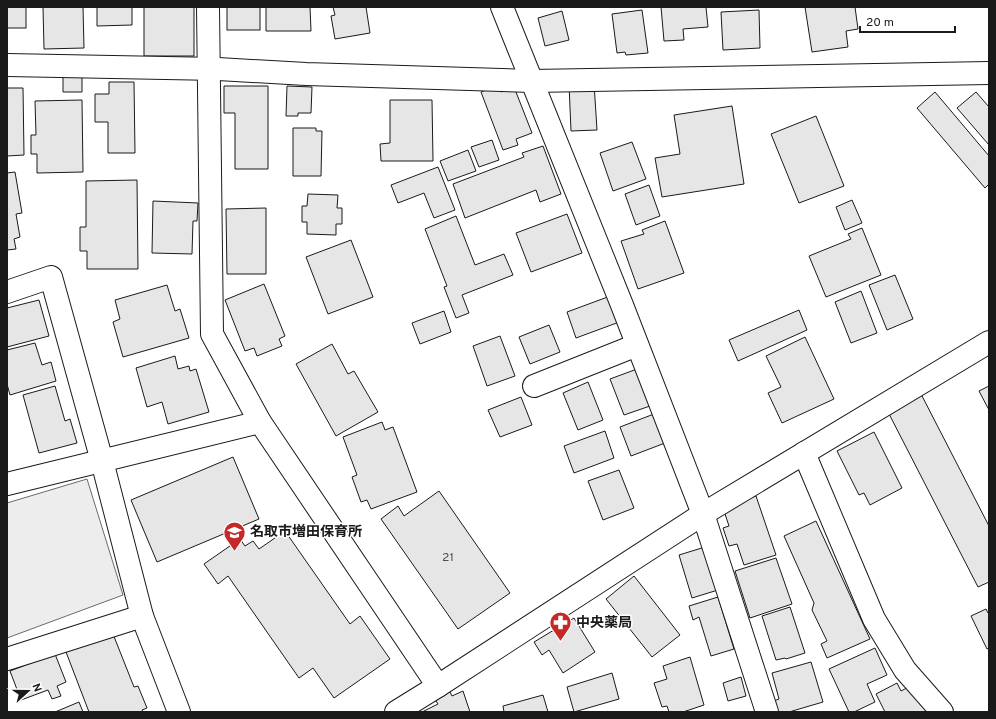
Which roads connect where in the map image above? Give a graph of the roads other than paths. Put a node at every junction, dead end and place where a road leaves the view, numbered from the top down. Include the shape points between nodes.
1 (208, 7) edge
2 (502, 7) edge
3 (7, 65) edge
4 (209, 69) junction
5 (989, 73) edge
6 (532, 81) junction
7 (7, 292) edge
8 (989, 342) edge
9 (637, 344) junction
10 (534, 386) dead end
11 (260, 422) junction
12 (804, 453) junction
13 (102, 461) junction
14 (7, 484) edge
15 (703, 514) junction
16 (142, 616) junction
17 (7, 659) edge
18 (438, 686) junction
19 (179, 712) edge
20 (396, 712) edge
21 (767, 712) edge
22 (942, 712) edge

1 - 4 street
2 - 6 street
3 - 4 street
4 - 6 street
4 - 11 street via 212,334
5 - 6 street
6 - 9 street
7 - 13 street via 51,277
8 - 12 street
9 - 10 street
9 - 15 street
11 - 13 street
11 - 18 street
12 - 15 street
12 - 22 street via 874,619 905,670
13 - 14 street
13 - 16 street
15 - 18 street
15 - 21 street
16 - 17 street
16 - 19 street
18 - 20 street

